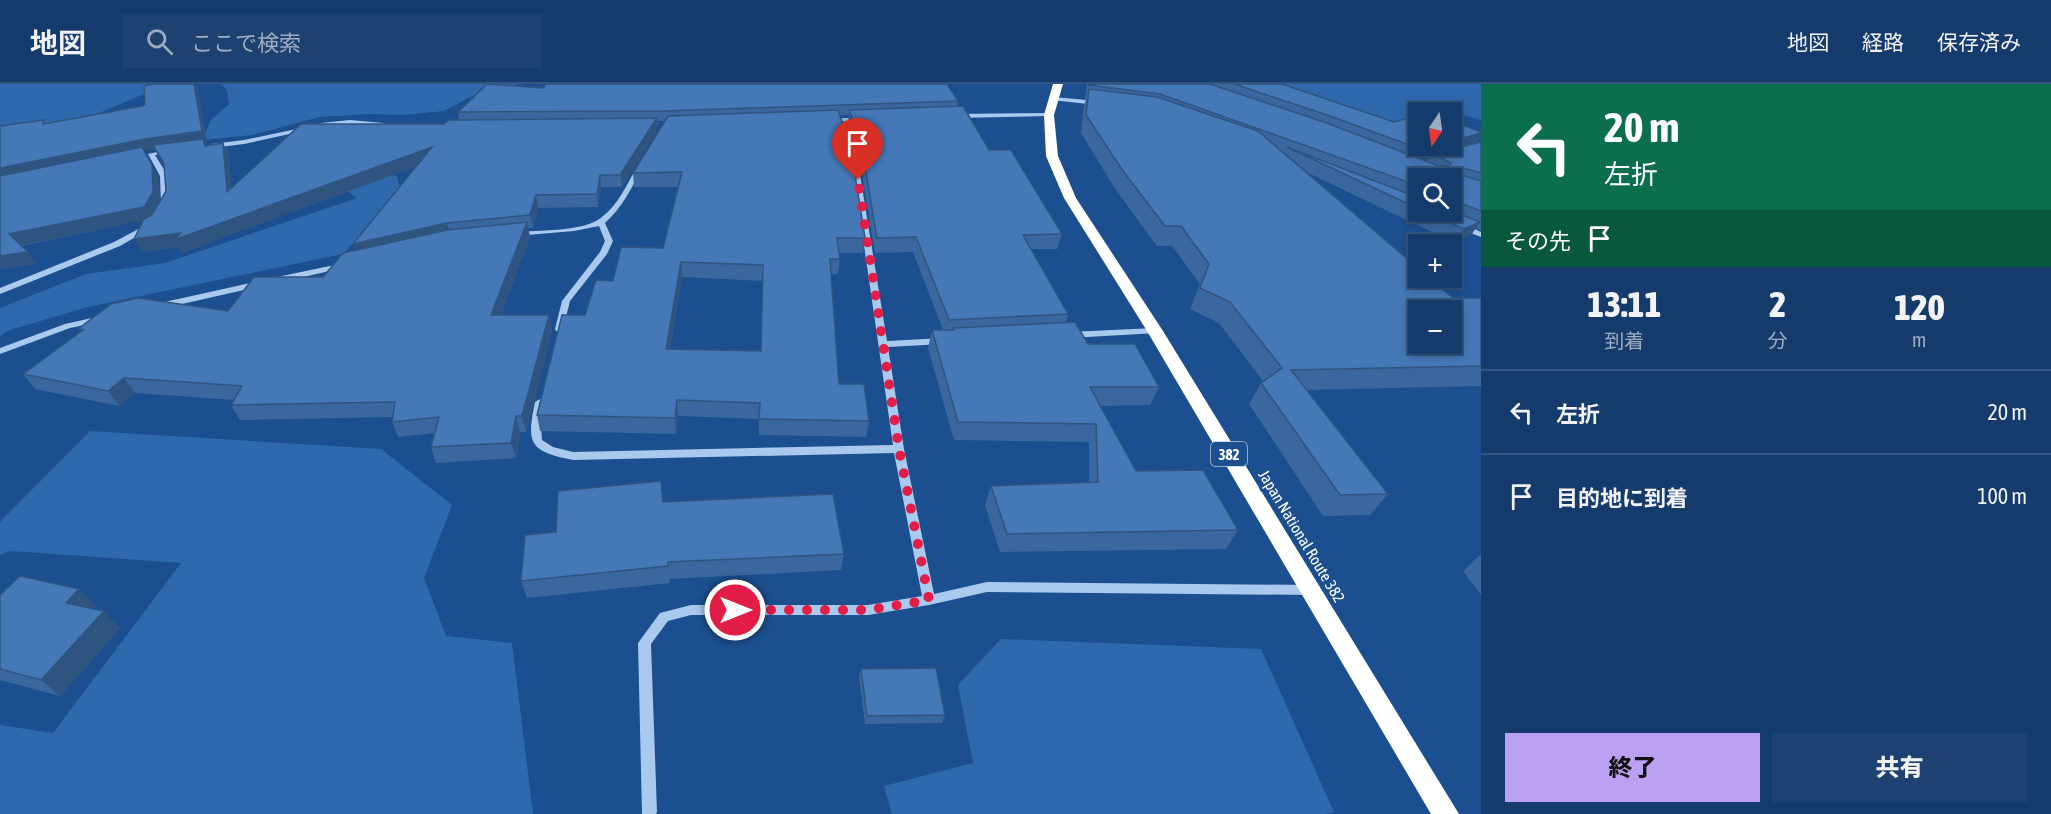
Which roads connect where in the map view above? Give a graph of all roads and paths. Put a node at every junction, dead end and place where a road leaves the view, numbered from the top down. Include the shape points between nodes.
1 (1054, 94) edge
2 (1102, 104) edge
3 (948, 116) edge
4 (877, 119) edge
5 (841, 120) junction
6 (818, 121) edge
7 (396, 125) edge
8 (197, 148) edge
9 (174, 151) edge
10 (151, 153) junction
11 (139, 156) edge
12 (643, 162) edge
13 (160, 214) edge
14 (601, 223) junction
15 (154, 224) edge
16 (1456, 224) edge
17 (508, 234) edge
18 (1481, 235) edge
19 (349, 264) edge
20 (0, 291) edge
21 (150, 308) edge
22 (114, 316) edge
23 (1155, 331) junction
24 (1060, 336) edge
25 (954, 341) edge
26 (555, 344) edge
27 (883, 344) junction
28 (0, 351) edge
29 (544, 388) edge
30 (899, 449) junction
31 (1312, 590) junction
32 (929, 600) junction
33 (649, 812) dead end
34 (1446, 814) edge

1 - 2 street
1 - 3 street
1 - 23 highway, Japan National Route 382 / 382 via 1052,156 1070,198
4 - 5 street
5 - 6 street
5 - 27 street via 854,156
7 - 8 street via 329,124
9 - 10 street
10 - 11 street
10 - 13 street via 164,176 166,204
12 - 14 street via 615,208
14 - 17 street
14 - 26 street via 609,241 566,301
15 - 20 street via 117,244
16 - 18 street
19 - 21 street
22 - 28 street via 68,326
23 - 24 street
23 - 31 highway, Japan National Route 382 / 382
25 - 27 street
27 - 30 street
29 - 30 street via 533,431 550,452 573,456
30 - 32 street
31 - 32 street via 987,586
31 - 34 highway, Japan National Route 382 / 382
32 - 33 street via 868,610 691,610 664,617 644,644

